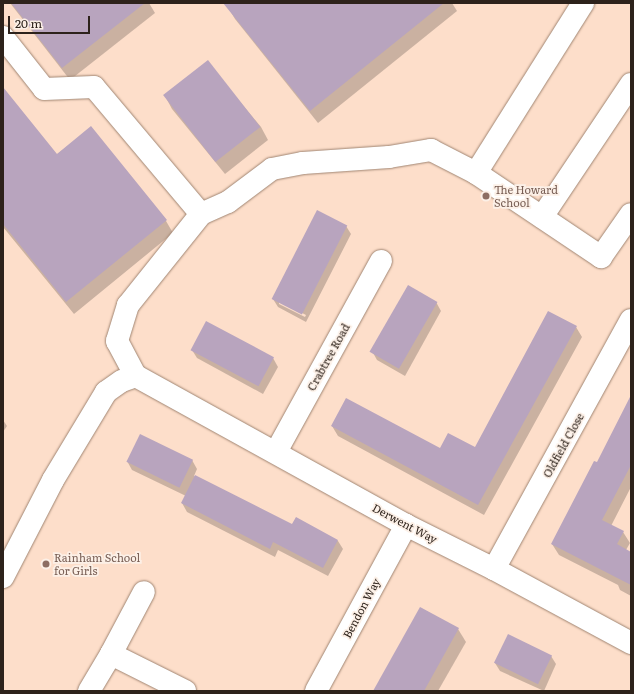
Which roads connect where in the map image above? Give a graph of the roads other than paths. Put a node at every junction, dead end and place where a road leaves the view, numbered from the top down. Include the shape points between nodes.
1 (584, 3) edge
2 (3, 37) edge
3 (631, 84) edge
4 (476, 173) junction
5 (201, 214) junction
6 (631, 214) edge
7 (542, 217) junction
8 (381, 261) dead end
9 (631, 320) edge
10 (136, 376) junction
11 (276, 452) junction
12 (406, 525) junction
13 (494, 569) junction
14 (3, 577) edge
15 (144, 592) dead end
16 (631, 643) edge
17 (111, 654) junction
18 (89, 691) edge
19 (185, 691) edge
20 (316, 691) edge

1 - 4 street
2 - 5 street via 44,89 94,87
3 - 7 street
4 - 5 street via 431,150 389,157 302,163 272,169 228,202
4 - 7 street
5 - 10 street via 128,305 117,341
6 - 7 street via 601,257
8 - 11 street, Crabtree Road
9 - 13 street, Oldfield Close
10 - 11 street, Derwent Way
10 - 14 street via 122,381 106,392 53,480
11 - 12 street, Derwent Way
12 - 13 street, Derwent Way
12 - 20 street, Bendon Way
13 - 16 street, Derwent Way
15 - 17 street
17 - 18 street
17 - 19 street

